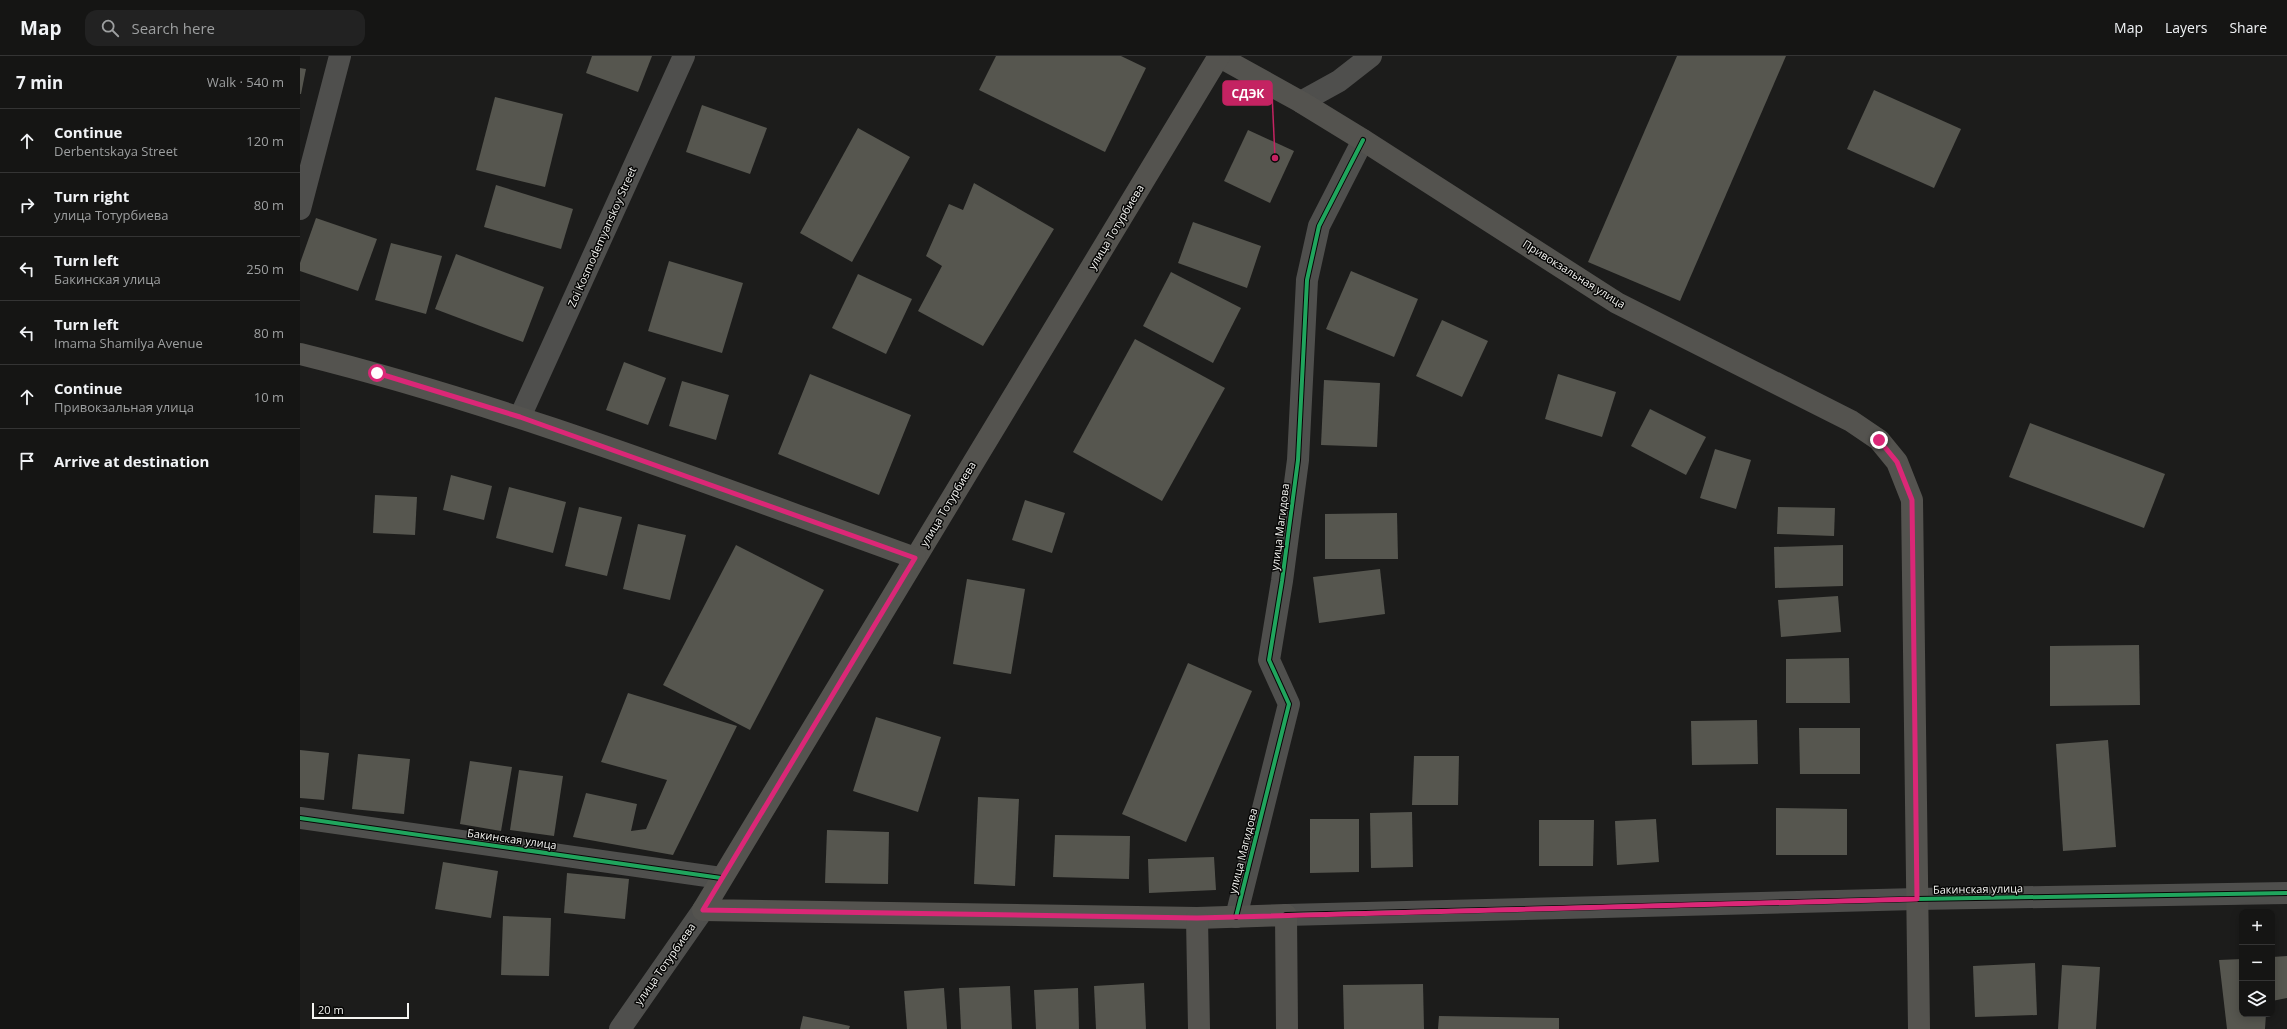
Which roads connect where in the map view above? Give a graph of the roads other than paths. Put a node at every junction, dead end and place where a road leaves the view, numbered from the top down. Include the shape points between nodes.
1 (340, 56) edge
2 (684, 56) edge
3 (1219, 56) edge
4 (1371, 56) edge
5 (1301, 102) junction
6 (1363, 140) junction
7 (300, 209) edge
8 (300, 354) edge
9 (520, 417) junction
10 (915, 558) junction
11 (300, 818) edge
12 (721, 878) junction
13 (2287, 893) edge
14 (1917, 899) junction
15 (703, 910) junction
16 (1286, 915) junction
17 (1236, 916) junction
18 (1197, 918) junction
19 (620, 1029) edge
20 (1199, 1029) edge
21 (1287, 1029) edge
22 (1919, 1029) edge

1 - 7 street
2 - 9 street, Zoi Kosmodemyanskoy Street
3 - 5 main road, Привокзальная улица
3 - 10 main road, улица Тотурбиева
4 - 5 street via 1339,81
5 - 6 main road, Привокзальная улица
6 - 14 main road, Привокзальная улица via 1618,303 1852,421 1879,440 1897,462 1912,500
6 - 17 street, улица Магидова via 1319,226 1307,280 1298,460 1269,660 1289,704
8 - 9 main road via 377,373
9 - 10 main road
10 - 12 main road, улица Тотурбиева
11 - 12 street, Бакинская улица
12 - 15 main road, улица Тотурбиева
13 - 14 street, Бакинская улица
14 - 16 street, Бакинская улица
14 - 22 main road
15 - 18 main road, Бакинская улица
15 - 19 street, улица Тотурбиева
16 - 17 main road, Бакинская улица
16 - 21 main road
17 - 18 main road, Бакинская улица
18 - 20 main road

